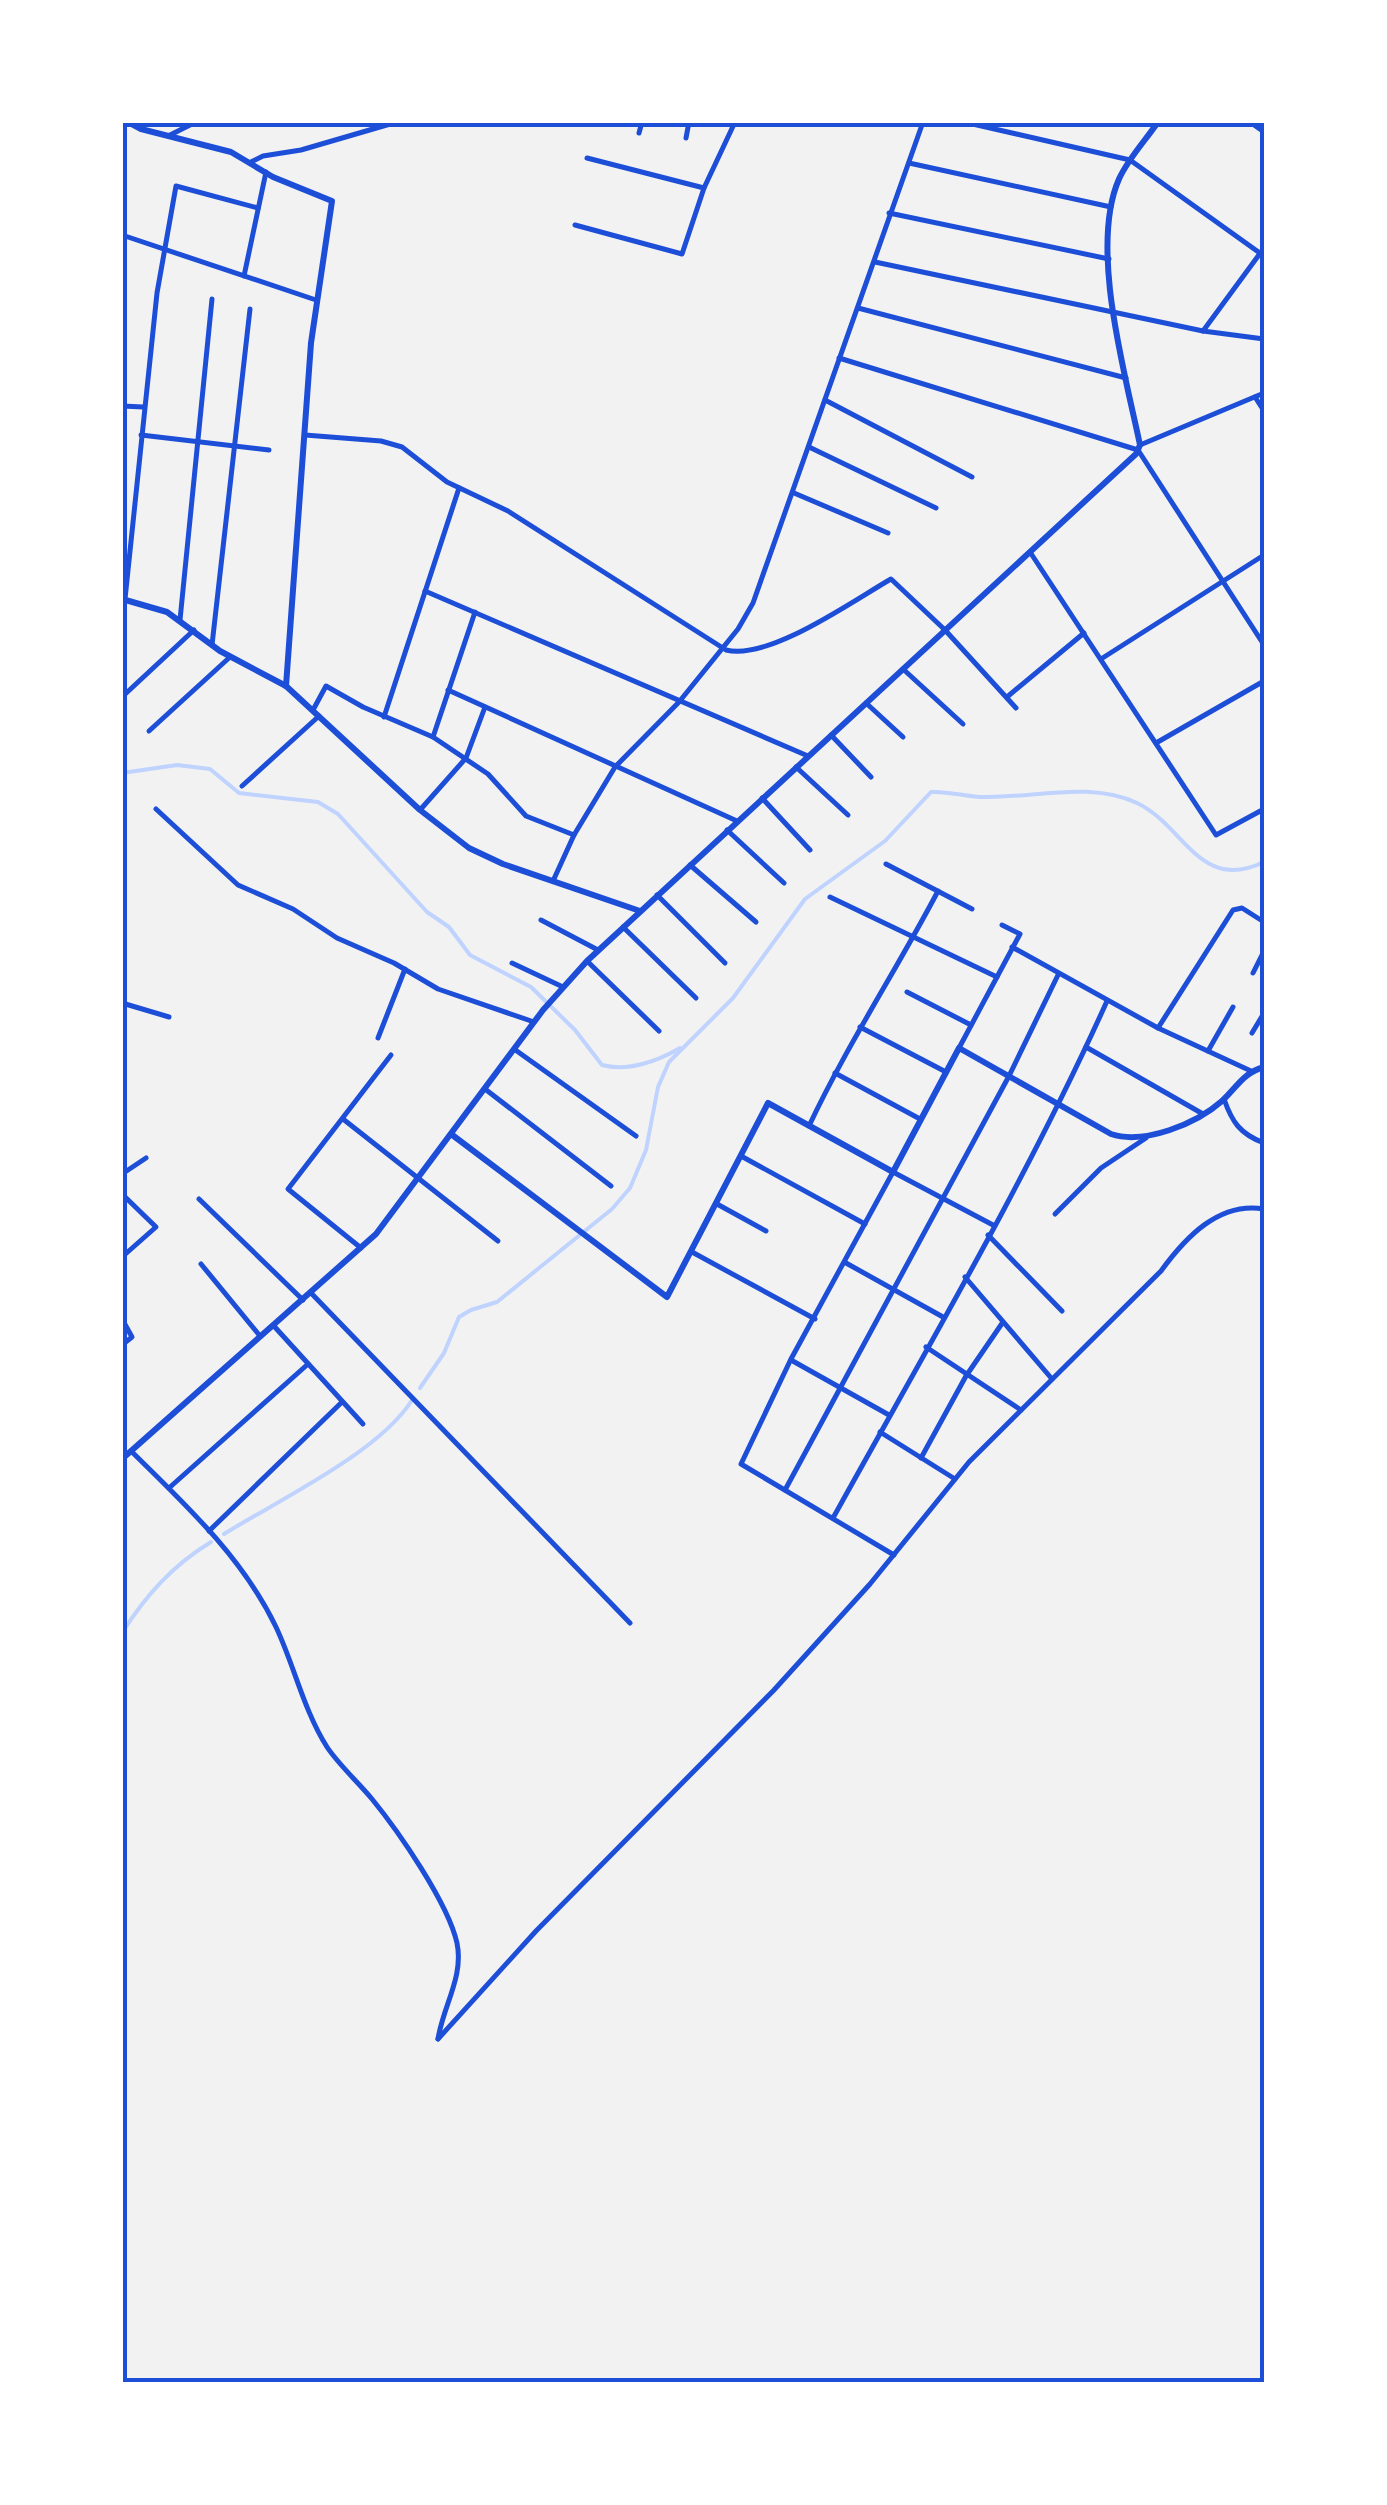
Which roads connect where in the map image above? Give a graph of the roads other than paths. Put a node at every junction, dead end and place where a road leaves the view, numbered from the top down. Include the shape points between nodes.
1 (128, 122) edge
2 (196, 122) edge
3 (397, 122) edge
4 (642, 122) edge
5 (689, 122) edge
6 (735, 122) edge
7 (923, 122) edge
8 (964, 122) edge
9 (1158, 122) edge
10 (1250, 122) edge
11 (137, 125) edge
12 (1264, 132) edge
13 (639, 133) dead end
14 (168, 136) junction
15 (686, 138) dead end
16 (587, 158) dead end
17 (1130, 160) junction
18 (251, 162) junction
19 (909, 163) junction
20 (266, 172) junction
21 (704, 188) junction
22 (1111, 207) junction
23 (258, 208) junction
24 (890, 213) junction
25 (575, 225) dead end
26 (122, 236) edge
27 (165, 250) junction
28 (1263, 252) edge
29 (1109, 260) junction
30 (874, 262) junction
31 (244, 276) junction
32 (212, 299) dead end
33 (316, 300) junction
34 (857, 308) junction
35 (250, 309) dead end
36 (1113, 312) junction
37 (1203, 331) junction
38 (1264, 339) edge
39 (840, 358) junction
40 (1126, 378) junction
41 (1264, 393) edge
42 (1256, 397) junction
43 (825, 400) junction
44 (122, 406) edge
45 (143, 408) junction
46 (1264, 411) edge
47 (305, 435) junction
48 (140, 436) junction
49 (198, 442) junction
50 (234, 446) junction
51 (809, 447) junction
52 (1139, 447) junction
53 (269, 450) dead end
54 (972, 476) dead end
55 (459, 488) junction
56 (793, 493) junction
57 (936, 508) dead end
58 (888, 533) dead end
59 (1030, 552) junction
60 (1264, 554) edge
61 (1224, 581) junction
62 (425, 591) junction
63 (124, 599) edge
64 (475, 612) junction
65 (180, 620) junction
66 (194, 630) junction
67 (945, 630) junction
68 (1084, 633) junction
69 (212, 645) junction
70 (1264, 646) edge
71 (722, 649) junction
72 (230, 656) junction
73 (1101, 659) junction
74 (903, 669) junction
75 (1264, 681) edge
76 (286, 686) junction
77 (448, 690) junction
78 (122, 697) edge
79 (1008, 698) junction
80 (679, 702) junction
81 (866, 703) junction
82 (485, 708) junction
83 (1016, 708) dead end
84 (316, 713) junction
85 (384, 717) junction
86 (963, 724) dead end
87 (149, 731) dead end
88 (433, 736) junction
89 (831, 736) junction
90 (903, 737) dead end
91 (1156, 743) junction
92 (808, 756) junction
93 (466, 758) junction
94 (615, 767) junction
95 (796, 767) junction
96 (871, 777) dead end
97 (242, 786) dead end
98 (762, 798) junction
99 (156, 809) dead end
100 (1264, 809) edge
101 (420, 810) junction
102 (848, 815) dead end
103 (738, 821) junction
104 (727, 830) junction
105 (574, 836) junction
106 (810, 850) dead end
107 (690, 864) junction
108 (886, 864) dead end
109 (553, 881) junction
110 (784, 884) dead end
111 (938, 891) junction
112 (657, 895) junction
113 (830, 897) dead end
114 (972, 909) dead end
115 (640, 911) junction
116 (541, 920) dead end
117 (756, 922) dead end
118 (1264, 922) edge
119 (1002, 925) dead end
120 (623, 927) junction
121 (914, 937) junction
122 (1012, 947) junction
123 (598, 950) junction
124 (1264, 952) edge
125 (587, 961) junction
126 (512, 963) dead end
127 (725, 963) dead end
128 (405, 970) junction
129 (1253, 973) dead end
130 (1058, 975) junction
131 (997, 977) junction
132 (563, 987) junction
133 (908, 992) dead end
134 (696, 998) dead end
135 (1107, 1001) junction
136 (124, 1005) edge
137 (1233, 1007) dead end
138 (1264, 1013) edge
139 (169, 1017) dead end
140 (534, 1022) junction
141 (972, 1025) junction
142 (860, 1026) junction
143 (1158, 1028) junction
144 (659, 1031) dead end
145 (1252, 1033) dead end
146 (378, 1038) dead end
147 (1086, 1047) junction
148 (959, 1048) junction
149 (514, 1049) junction
150 (1208, 1051) junction
151 (391, 1056) dead end
152 (1264, 1068) edge
153 (1251, 1071) junction
154 (834, 1072) junction
155 (946, 1072) junction
156 (1009, 1076) junction
157 (485, 1089) junction
158 (1224, 1099) junction
159 (1059, 1104) junction
160 (1203, 1114) junction
161 (342, 1118) junction
162 (920, 1119) junction
163 (808, 1126) junction
164 (451, 1134) junction
165 (636, 1136) dead end
166 (1146, 1138) junction
167 (1264, 1143) edge
168 (742, 1156) junction
169 (146, 1158) dead end
170 (894, 1172) junction
171 (122, 1174) edge
172 (418, 1178) junction
173 (612, 1186) dead end
174 (122, 1194) edge
175 (943, 1198) junction
176 (199, 1199) dead end
177 (717, 1204) junction
178 (1264, 1210) edge
179 (1055, 1214) dead end
180 (865, 1224) junction
181 (993, 1225) junction
182 (766, 1231) dead end
183 (988, 1235) junction
184 (498, 1241) dead end
185 (361, 1248) junction
186 (692, 1252) junction
187 (122, 1257) edge
188 (846, 1263) junction
189 (201, 1264) dead end
190 (964, 1277) junction
191 (894, 1290) junction
192 (312, 1294) junction
193 (303, 1300) junction
194 (1062, 1310) dead end
195 (943, 1317) junction
196 (815, 1319) junction
197 (122, 1320) edge
198 (1003, 1322) junction
199 (273, 1325) junction
200 (260, 1336) junction
201 (122, 1345) edge
202 (926, 1347) junction
203 (791, 1359) junction
204 (308, 1364) junction
205 (966, 1376) junction
206 (1052, 1380) junction
207 (841, 1388) junction
208 (342, 1402) junction
209 (1021, 1410) junction
210 (889, 1414) junction
211 (363, 1424) dead end
212 (880, 1432) junction
213 (131, 1451) junction
214 (122, 1458) edge
215 (921, 1458) junction
216 (955, 1479) junction
217 (169, 1488) junction
218 (785, 1490) junction
219 (833, 1518) junction
220 (209, 1531) junction
221 (894, 1555) junction
222 (630, 1622) dead end

1 - 11 street
2 - 14 street
3 - 18 street
4 - 13 street
5 - 15 street
6 - 21 street
7 - 19 street
8 - 17 street
9 - 17 street
10 - 12 street
11 - 14 street
14 - 18 street
16 - 21 street
17 - 22 street
17 - 28 street
18 - 20 street
19 - 22 street
19 - 24 street
20 - 23 street
20 - 33 street via 332,201
21 - 25 street via 682,254
22 - 29 street
23 - 27 street via 176,186
23 - 31 street
24 - 29 street
24 - 30 street
26 - 27 street
27 - 31 street
27 - 45 street
28 - 37 street
29 - 36 street
30 - 34 street
30 - 36 street
31 - 33 street
32 - 49 street
33 - 47 street
34 - 39 street
34 - 40 street
35 - 50 street
36 - 37 street
36 - 40 street
37 - 38 street
39 - 43 street
39 - 52 street
40 - 52 street
41 - 42 street
42 - 46 street
42 - 52 street
43 - 51 street
43 - 54 street
44 - 45 street
45 - 48 street
47 - 55 street via 389,442
47 - 76 street
48 - 49 street
48 - 63 street
49 - 50 street
49 - 65 street
50 - 53 street
50 - 69 street
51 - 56 street
51 - 57 street
52 - 59 street
52 - 61 street
55 - 62 street
55 - 71 street via 508,510
56 - 58 street
56 - 71 street via 763,581
59 - 67 street
59 - 68 street
60 - 61 street
61 - 70 street
61 - 73 street
62 - 64 street
62 - 85 street
63 - 65 street
64 - 77 street
64 - 80 street
65 - 66 street
66 - 69 street
66 - 78 street
67 - 71 street via 892,579 778,640 742,652
67 - 74 street
67 - 79 street
68 - 73 street
68 - 79 street
69 - 72 street
71 - 80 street
72 - 76 street
72 - 87 street
73 - 91 street
74 - 81 street
74 - 86 street
75 - 91 street
76 - 84 street
77 - 82 street
77 - 88 street
79 - 83 street
80 - 92 street
80 - 94 street
81 - 89 street
81 - 90 street
82 - 93 street
82 - 94 street
84 - 85 street via 326,686
84 - 97 street
84 - 101 street
85 - 88 street
88 - 93 street
89 - 92 street
89 - 96 street
91 - 100 street via 1216,834
92 - 95 street
93 - 101 street
93 - 105 street via 526,816
94 - 103 street
94 - 105 street
95 - 98 street
95 - 102 street
98 - 103 street
98 - 106 street
99 - 128 street via 238,884
101 - 109 street via 478,854
103 - 104 street
104 - 107 street
104 - 110 street
105 - 109 street
107 - 112 street
107 - 117 street
108 - 111 street
109 - 115 street
111 - 114 street
111 - 121 street
112 - 115 street
112 - 127 street
113 - 121 street
115 - 120 street
116 - 123 street
118 - 143 street via 1234,910
119 - 122 street via 1020,934
120 - 123 street
120 - 134 street
121 - 131 street
121 - 142 street
122 - 130 street
122 - 131 street
123 - 125 street
124 - 129 street
125 - 132 street
125 - 144 street
126 - 132 street
128 - 140 street via 438,990
128 - 146 street
130 - 135 street
130 - 156 street
131 - 141 street
132 - 140 street
133 - 141 street
135 - 143 street
135 - 147 street
136 - 139 street
137 - 150 street
138 - 145 street
140 - 149 street
141 - 148 street
142 - 154 street
142 - 155 street
143 - 150 street
147 - 159 street
147 - 160 street
148 - 155 street
148 - 156 street
149 - 157 street
149 - 165 street
150 - 153 street
151 - 161 street
152 - 153 street
153 - 158 street
154 - 162 street
154 - 163 street
155 - 162 street
156 - 159 street
156 - 175 street
157 - 164 street
157 - 173 street
158 - 160 street
158 - 167 street via 1239,1130
159 - 166 street via 1111,1134
159 - 181 street
160 - 166 street
161 - 172 street
161 - 185 street via 288,1189
162 - 170 street
163 - 168 street via 768,1102
163 - 170 street
164 - 172 street
164 - 186 street via 667,1297
166 - 179 street via 1101,1168
168 - 177 street
168 - 180 street
169 - 171 street
170 - 175 street
170 - 180 street
172 - 184 street
172 - 185 street
174 - 187 street via 156,1226
175 - 181 street
175 - 191 street
176 - 193 street
177 - 182 street
177 - 186 street
178 - 206 street via 1234,1211 1188,1236
180 - 188 street
181 - 183 street
183 - 190 street
183 - 194 street
185 - 192 street
186 - 196 street
188 - 191 street
188 - 196 street
189 - 200 street
190 - 195 street
190 - 198 street
191 - 195 street
191 - 207 street
192 - 193 street
192 - 222 street
193 - 199 street
195 - 202 street
196 - 203 street
197 - 201 street via 132,1337
198 - 205 street
198 - 206 street
199 - 200 street
199 - 204 street
200 - 213 street
202 - 205 street
202 - 210 street
203 - 207 street
203 - 218 street via 741,1464
204 - 208 street
204 - 217 street
205 - 209 street
205 - 215 street
206 - 209 street
207 - 210 street
207 - 218 street
208 - 211 street
208 - 220 street
209 - 216 street
210 - 212 street
212 - 215 street
212 - 219 street
213 - 214 street
213 - 217 street
215 - 216 street
216 - 221 street
217 - 220 street
218 - 219 street
219 - 221 street
220 - 221 street via 236,1560 276,1627 327,1746 402,1840 456,1938 460,1962 438,2039

